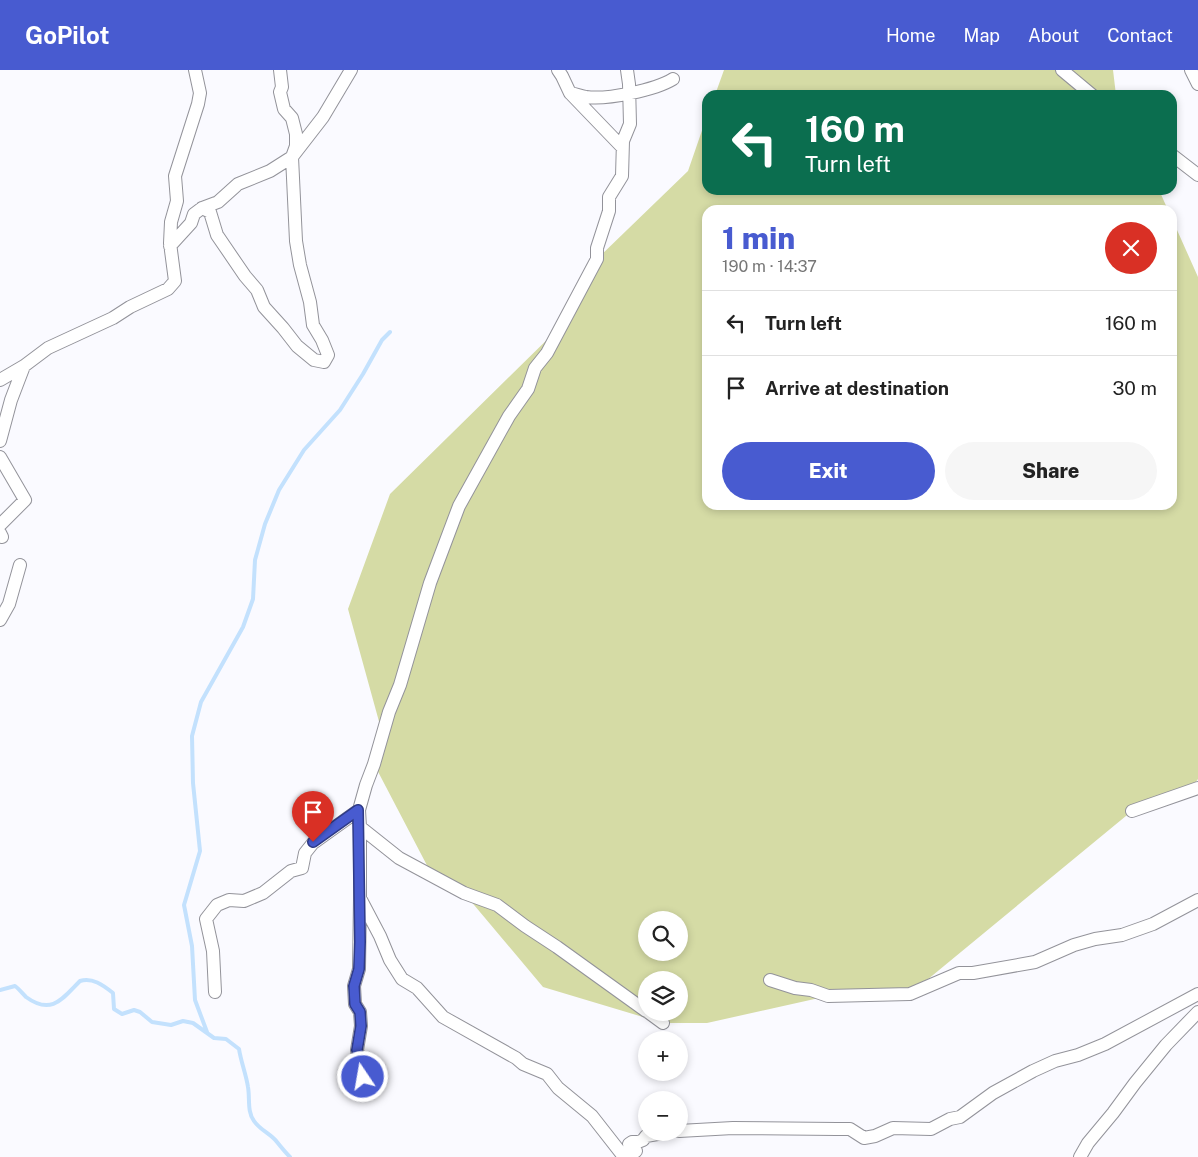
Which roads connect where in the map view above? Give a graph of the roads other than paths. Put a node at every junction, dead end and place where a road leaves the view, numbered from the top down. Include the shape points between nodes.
1 (195, 70) edge
2 (280, 70) edge
3 (351, 70) edge
4 (558, 70) edge
5 (627, 70) edge
6 (1062, 70) edge
7 (1191, 70) edge
8 (674, 79) dead end
9 (1198, 84) edge
10 (1086, 90) edge
11 (629, 92) junction
12 (570, 93) junction
13 (622, 147) junction
14 (292, 157) junction
15 (1177, 159) edge
16 (1198, 175) edge
17 (202, 208) junction
18 (170, 246) junction
19 (24, 366) junction
20 (0, 380) edge
21 (0, 441) edge
22 (0, 457) edge
23 (1, 532) edge
24 (20, 564) dead end
25 (0, 620) edge
26 (1198, 788) edge
27 (358, 810) junction
28 (1132, 811) dead end
29 (360, 827) junction
30 (360, 898) junction
31 (1198, 900) edge
32 (770, 980) dead end
33 (215, 992) dead end
34 (1198, 994) edge
35 (638, 1006) edge
36 (1198, 1012) edge
37 (660, 1021) edge
38 (663, 1023) dead end
39 (366, 1091) dead end
40 (688, 1131) edge
41 (640, 1141) edge
42 (1080, 1157) edge

1 - 18 street via 200,93 175,176 177,201 171,222
2 - 14 street via 284,109 292,118 296,134
3 - 14 street via 323,117
4 - 12 street
5 - 11 street
6 - 10 street
7 - 9 street
8 - 11 street via 663,85
11 - 12 street via 594,97
11 - 13 street via 630,124
12 - 13 street
13 - 27 street via 622,176 609,197 609,211 597,248 598,259 568,317 535,368 528,389 509,416 459,506 440,552
14 - 17 street via 238,184 218,202
14 - 17 street via 296,240 312,325 328,355 324,362 314,360 297,346 264,306 217,236 210,212
15 - 16 street
17 - 18 street
18 - 19 street via 175,281 168,289 48,348
19 - 20 street
19 - 21 street
22 - 23 street via 25,500
24 - 25 street via 9,604
26 - 28 street
27 - 29 street
27 - 33 street via 313,842 305,853 302,868 292,871 263,893 244,901 229,900 218,905 206,919 213,951
29 - 30 street
29 - 35 street via 399,858 464,893 497,904
30 - 39 street via 359,969 354,986 361,1026 357,1050
30 - 41 street via 402,979 417,988 443,1017 523,1064 547,1074 558,1088 592,1116 621,1153 633,1154 636,1151 629,1144
31 - 32 street via 1153,924 1122,935 1074,945 1035,962 959,973 910,994 828,996
34 - 40 street via 1105,1044 1033,1071 993,1093 960,1117 931,1129 893,1128 864,1138 850,1129
36 - 42 street via 1135,1083
37 - 38 street

